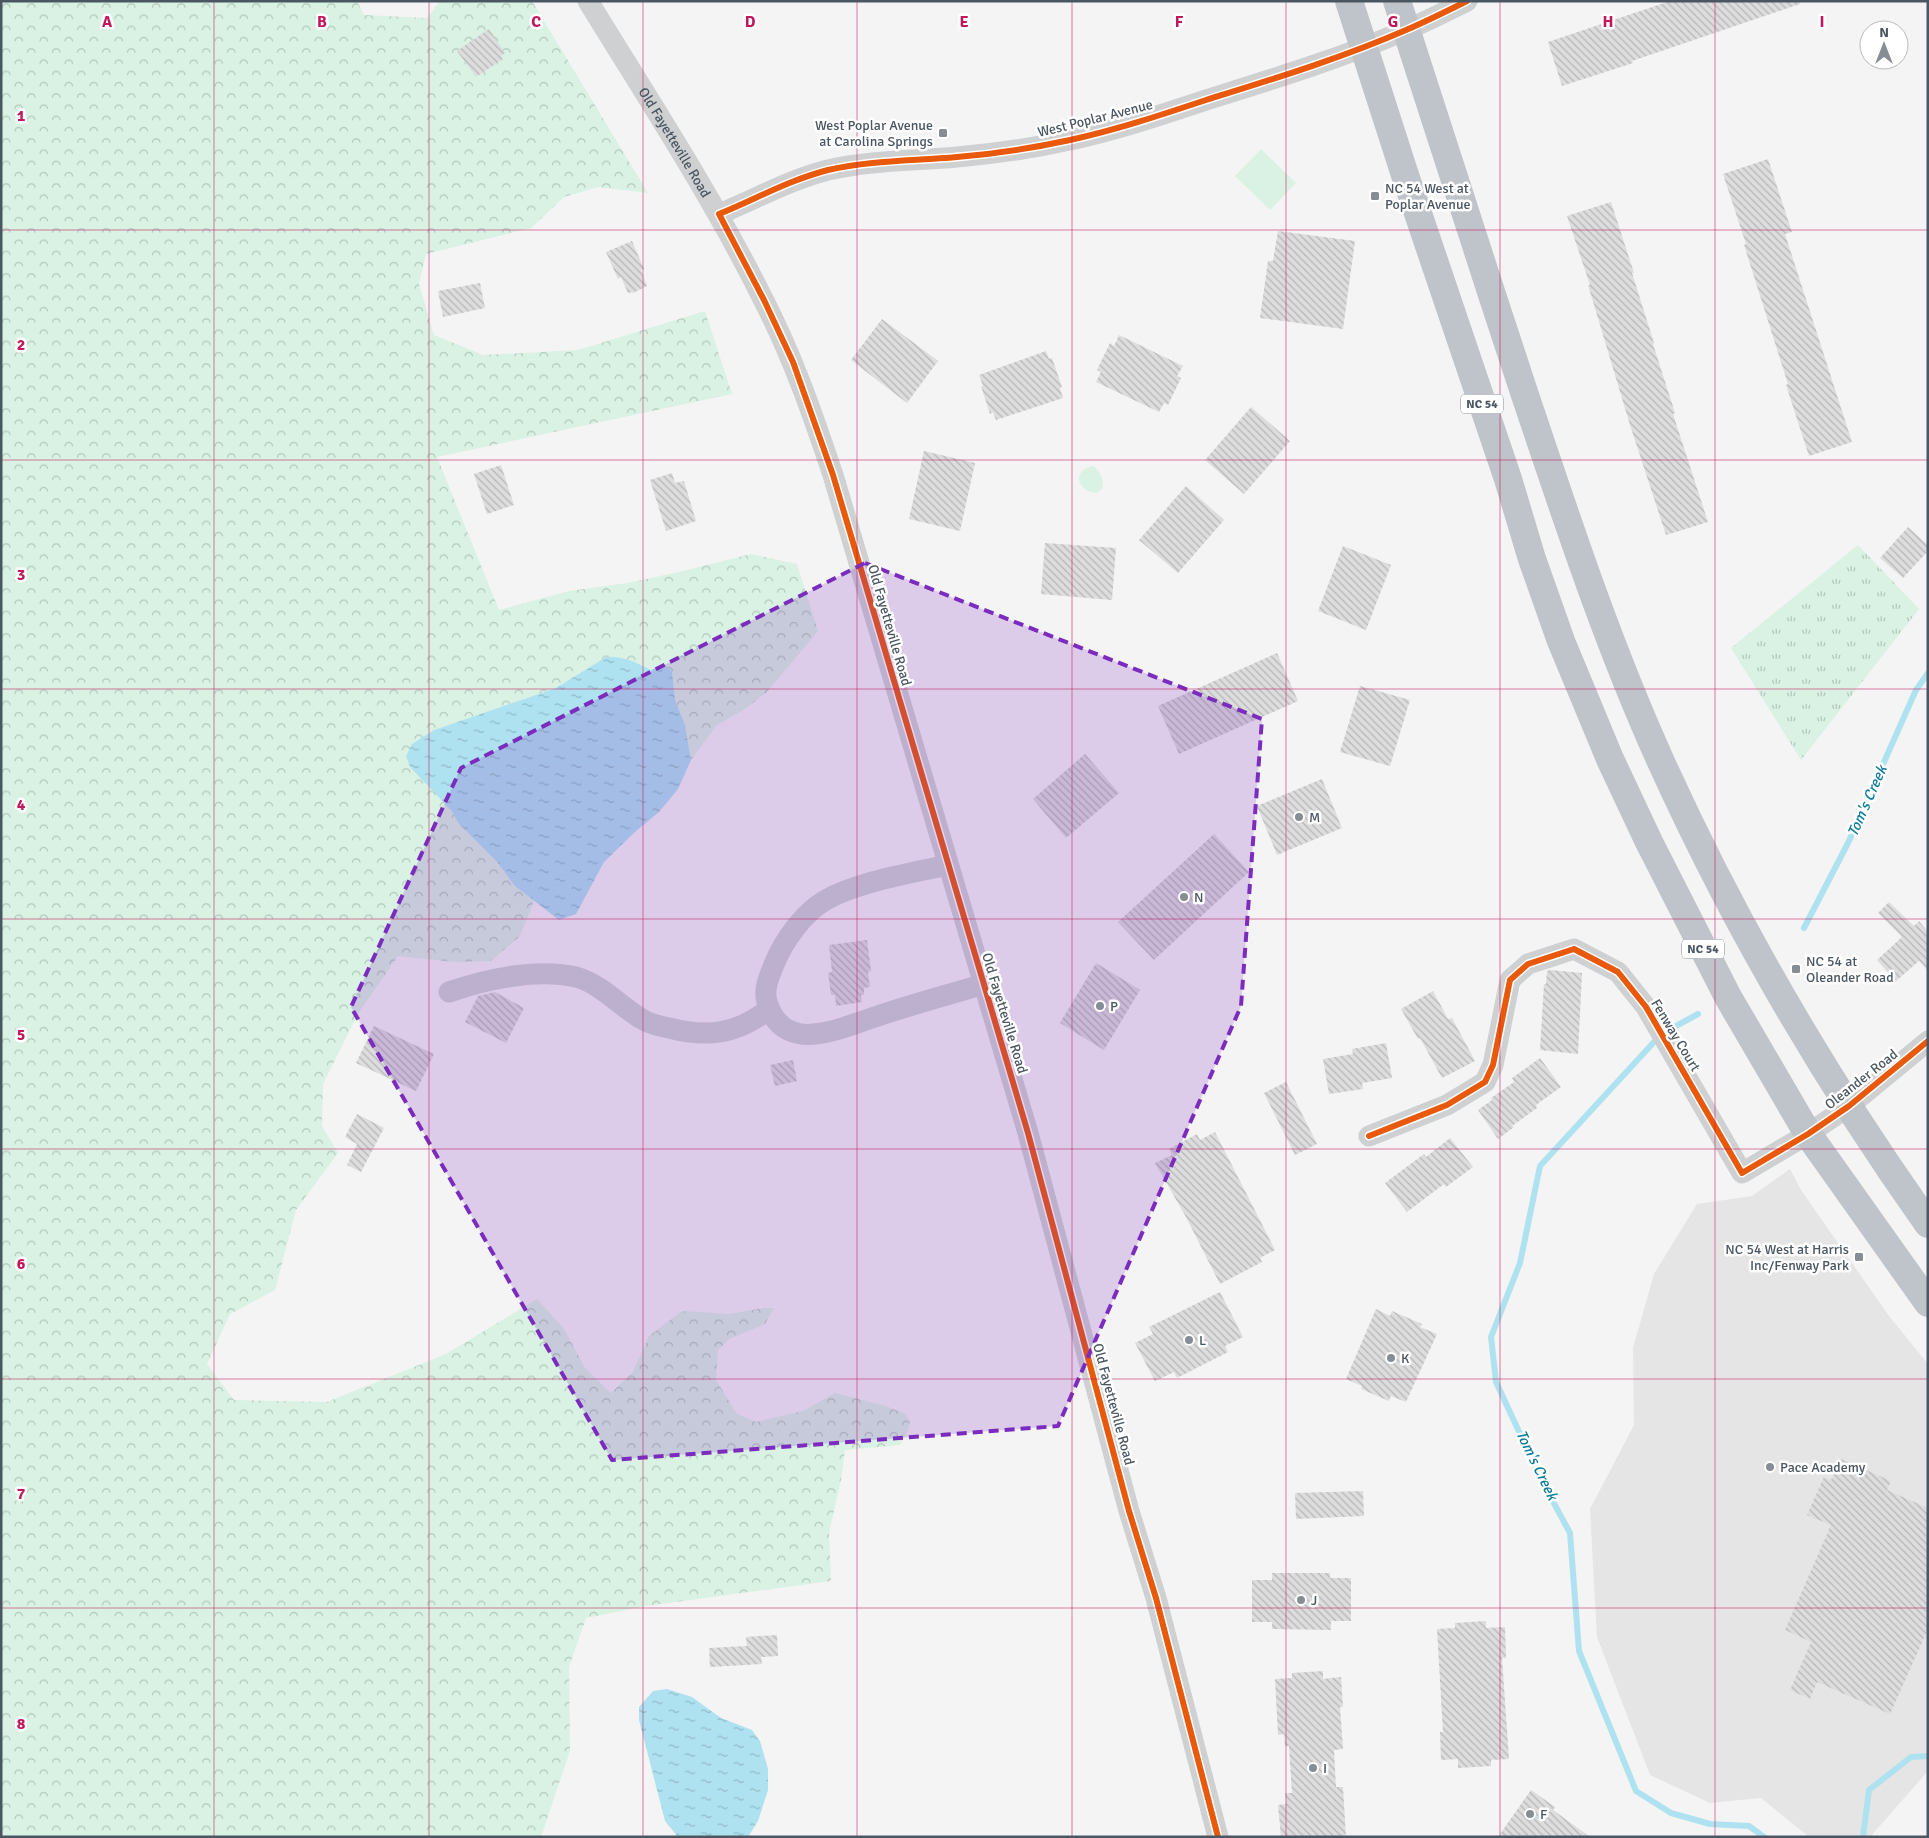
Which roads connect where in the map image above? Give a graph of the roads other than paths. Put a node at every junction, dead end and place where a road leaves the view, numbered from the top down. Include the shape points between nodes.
1 (588, 1) edge
2 (1349, 1) edge
3 (1396, 1) edge
4 (1467, 1) edge
5 (1406, 30) junction
6 (1364, 47) junction
7 (719, 214) junction
8 (948, 865) junction
9 (984, 984) junction
10 (449, 992) dead end
11 (769, 1009) junction
12 (1928, 1041) edge
13 (1849, 1106) junction
14 (1808, 1134) junction
15 (1369, 1136) dead end
16 (1928, 1224) edge
17 (1928, 1303) edge
18 (1218, 1837) edge

1 - 7 street, Old Fayetteville Road
2 - 6 highway, NC 54
3 - 5 highway
4 - 5 street, West Poplar Avenue
5 - 6 street, West Poplar Avenue
5 - 13 highway via 1564,513 1610,642 1662,763 1725,890 1794,1019
6 - 7 street, West Poplar Avenue via 1253,85 1070,140 1016,150 893,160 829,170 779,186
6 - 14 highway, NC 54 via 1561,641 1610,759 1677,898 1728,997
7 - 8 street, Old Fayetteville Road via 764,300 813,416
8 - 9 street, Old Fayetteville Road
8 - 11 street via 861,886 824,901 800,921 778,956 767,980
9 - 11 street via 835,1031 802,1034 786,1029
9 - 18 street, Old Fayetteville Road via 1038,1169 1129,1511 1156,1598
10 - 11 street via 520,975 577,978 593,984 641,1019 691,1033 734,1030 754,1021
12 - 13 street, Oleander Road
13 - 14 street, Oleander Road
13 - 16 highway
14 - 15 street, Fenway Court via 1742,1173 1646,1007 1618,972 1574,949 1528,964 1510,980 1493,1065 1486,1082 1447,1105
14 - 17 highway, NC 54

